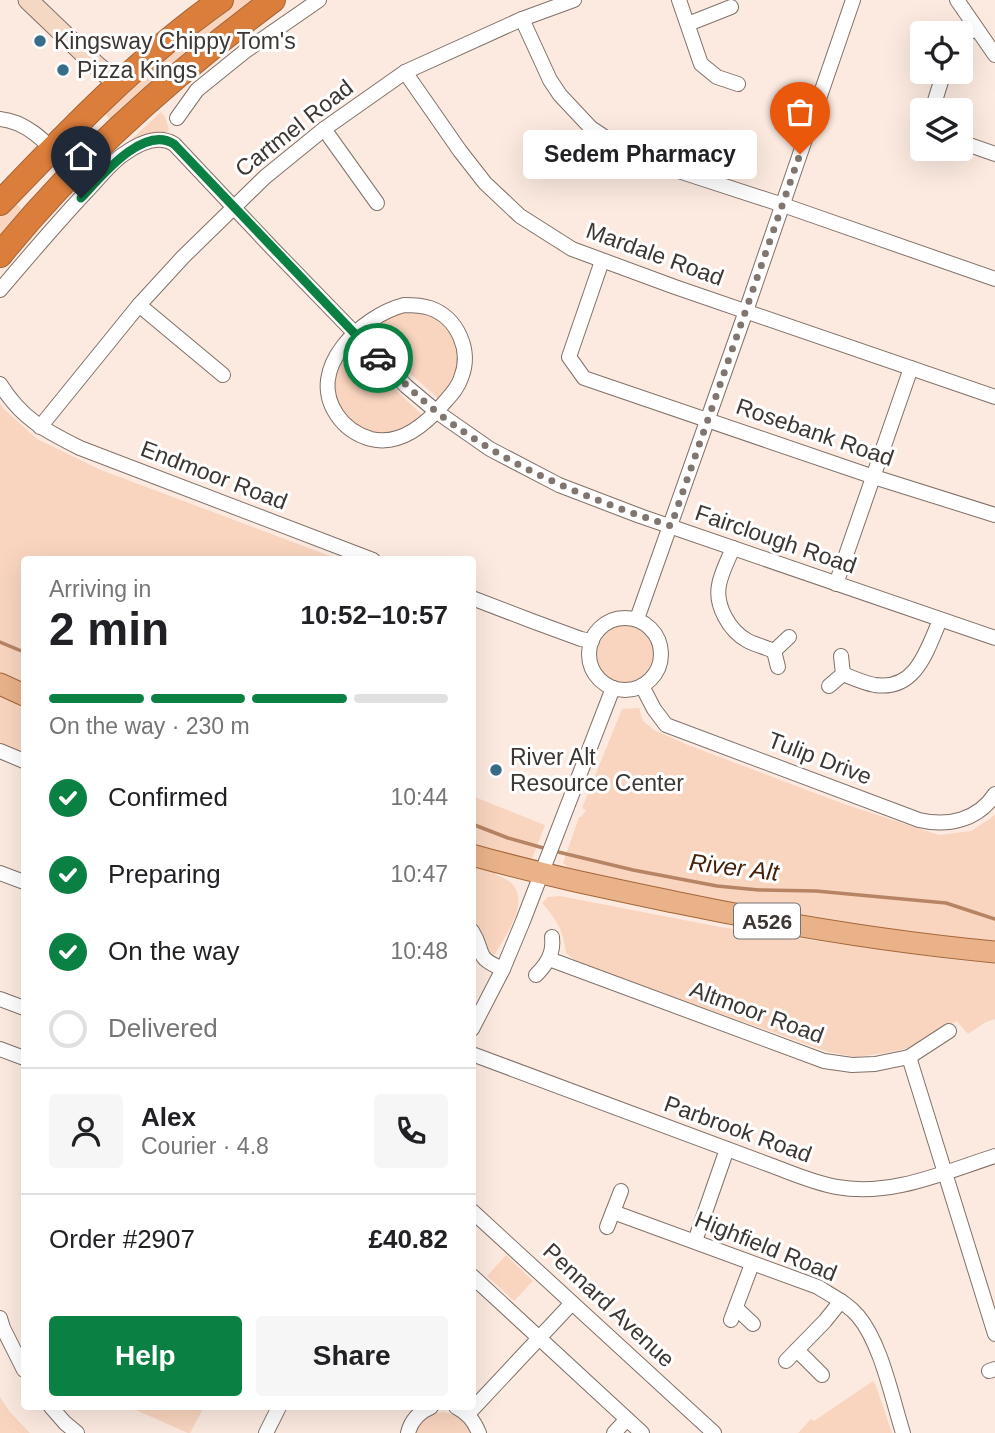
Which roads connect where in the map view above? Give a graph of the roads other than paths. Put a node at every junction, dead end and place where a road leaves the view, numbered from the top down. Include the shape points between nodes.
1 (28, 0) edge
2 (220, 0) edge
3 (273, 0) edge
4 (319, 0) edge
5 (574, 0) edge
6 (680, 0) edge
7 (853, 0) edge
8 (957, 0) edge
9 (731, 8) dead end
10 (522, 19) junction
11 (688, 24) junction
12 (975, 27) joint
13 (995, 55) edge
14 (405, 72) junction
15 (119, 84) junction
16 (738, 84) dead end
17 (177, 118) dead end
18 (0, 119) edge
19 (324, 129) junction
20 (973, 146) edge
21 (51, 149) junction
22 (995, 154) edge
23 (75, 172) junction
24 (0, 203) edge
25 (377, 204) dead end
26 (783, 205) junction
27 (234, 207) junction
28 (0, 254) edge
29 (602, 261) junction
30 (995, 279) edge
31 (0, 290) edge
32 (139, 305) junction
33 (746, 311) junction
34 (354, 334) junction
35 (911, 368) junction
36 (223, 375) dead end
37 (0, 384) edge
38 (995, 397) edge
39 (437, 412) junction
40 (707, 420) junction
41 (40, 427) junction
42 (874, 477) junction
43 (995, 515) edge
44 (671, 526) junction
45 (733, 548) junction
46 (362, 556) edge
47 (836, 584) junction
48 (476, 600) edge
49 (637, 619) junction
50 (940, 620) junction
51 (789, 637) dead end
52 (995, 638) edge
53 (592, 641) junction
54 (774, 651) junction
55 (841, 656) dead end
56 (778, 667) dead end
57 (843, 674) junction
58 (0, 684) edge
59 (829, 685) dead end
60 (642, 686) junction
61 (613, 688) junction
62 (21, 694) edge
63 (0, 751) edge
64 (21, 760) edge
65 (995, 794) edge
66 (476, 855) edge
67 (546, 864) junction
68 (0, 873) edge
69 (21, 881) edge
70 (476, 936) edge
71 (552, 937) dead end
72 (995, 952) edge
73 (549, 959) junction
74 (503, 969) junction
75 (536, 975) dead end
76 (0, 999) edge
77 (21, 1007) edge
78 (476, 1021) edge
79 (949, 1031) dead end
80 (0, 1049) edge
81 (476, 1055) edge
82 (21, 1057) edge
83 (909, 1057) junction
84 (727, 1149) junction
85 (995, 1156) edge
86 (944, 1173) junction
87 (621, 1191) dead end
88 (613, 1212) junction
89 (476, 1215) edge
90 (607, 1227) dead end
91 (695, 1241) junction
92 (752, 1264) junction
93 (476, 1280) edge
94 (841, 1301) junction
95 (572, 1303) junction
96 (0, 1318) edge
97 (752, 1324) dead end
98 (995, 1334) edge
99 (540, 1337) junction
100 (797, 1350) junction
101 (786, 1361) dead end
102 (21, 1364) edge
103 (822, 1375) dead end
104 (476, 1398) edge
105 (54, 1410) edge
106 (278, 1410) edge
107 (423, 1410) edge
108 (462, 1411) edge
109 (627, 1419) junction
110 (77, 1433) edge
111 (266, 1433) edge
112 (408, 1433) edge
113 (479, 1433) edge
114 (614, 1433) edge
115 (642, 1433) edge
116 (714, 1433) edge
117 (903, 1433) edge

1 - 15 street
2 - 15 highway
3 - 23 highway via 148,102
4 - 17 street via 197,90
5 - 10 street, Cartmel Road
6 - 11 street
7 - 26 street
8 - 12 street
9 - 11 street
10 - 14 street, Cartmel Road
10 - 26 street via 550,80 591,128 657,164
11 - 16 street via 701,64 717,77
12 - 13 street
14 - 19 street, Cartmel Road
14 - 29 street, Mardale Road via 485,183 520,216 572,249
15 - 21 highway
18 - 21 street via 24,126
19 - 25 street
19 - 27 street, Cartmel Road
20 - 22 street
21 - 23 street
21 - 24 highway
23 - 28 highway
26 - 30 street
26 - 33 street
27 - 31 street, Fairclough Road via 174,144 156,139 122,155
27 - 32 street, Cartmel Road
27 - 34 street, Fairclough Road
29 - 33 street, Mardale Road
29 - 40 street, Rosebank Road via 569,357 574,366 584,378
32 - 36 street
32 - 41 street, Cartmel Road
33 - 35 street, Mardale Road
33 - 40 street
34 - 39 street, Fairclough Road
34 - 39 street via 336,356 328,378 334,412 349,429 383,441 408,434
34 - 39 street via 376,316 404,306 431,309 452,324 464,348 462,377
35 - 38 street, Mardale Road
35 - 42 street
37 - 41 street, Endmoor Road via 12,403
39 - 44 street, Fairclough Road via 536,474
40 - 42 street, Rosebank Road
40 - 44 street
41 - 46 street, Endmoor Road via 79,448
42 - 43 street, Rosebank Road
42 - 47 street
44 - 45 street, Fairclough Road
44 - 49 street
45 - 47 street, Fairclough Road
45 - 54 street via 718,586 720,604 736,632
47 - 50 street, Fairclough Road
48 - 53 street
49 - 53 street via 615,619 597,631
49 - 60 street via 656,635 662,659 658,671
50 - 52 street, Fairclough Road
50 - 57 street via 923,660 910,676 876,685
51 - 54 street
53 - 61 street via 590,664 603,683
54 - 56 street
55 - 57 street
57 - 59 street
58 - 62 main road
60 - 61 street
60 - 65 street, Tulip Drive via 666,724 919,820 963,820 989,804
61 - 67 street
63 - 64 street
66 - 67 main road, A526
67 - 72 main road, A526 via 583,884 766,921
67 - 74 street
68 - 69 street
70 - 74 street via 485,960
71 - 73 street
73 - 75 street
73 - 83 street, Altmoor Road via 824,1061 875,1064
74 - 78 street
76 - 77 street
79 - 83 street, Altmoor Road
80 - 82 street
81 - 84 street, Parbrook Road
83 - 86 street
84 - 86 street, Parbrook Road via 839,1187 897,1187
84 - 91 street
85 - 86 street, Parbrook Road
86 - 98 street
87 - 88 street
88 - 90 street
88 - 91 street, Highfield Road
89 - 95 street, Pennard Avenue
91 - 92 street, Highfield Road
92 - 94 street, Highfield Road via 818,1287
92 - 97 street via 734,1314
93 - 99 street
94 - 100 street
94 - 117 street, Highfield Road via 857,1315 875,1343
95 - 99 street
95 - 116 street, Pennard Avenue
96 - 102 street
99 - 104 street
99 - 109 street
100 - 101 street
100 - 103 street
105 - 110 street
106 - 111 street
107 - 112 street
108 - 113 street
109 - 114 street
109 - 115 street

